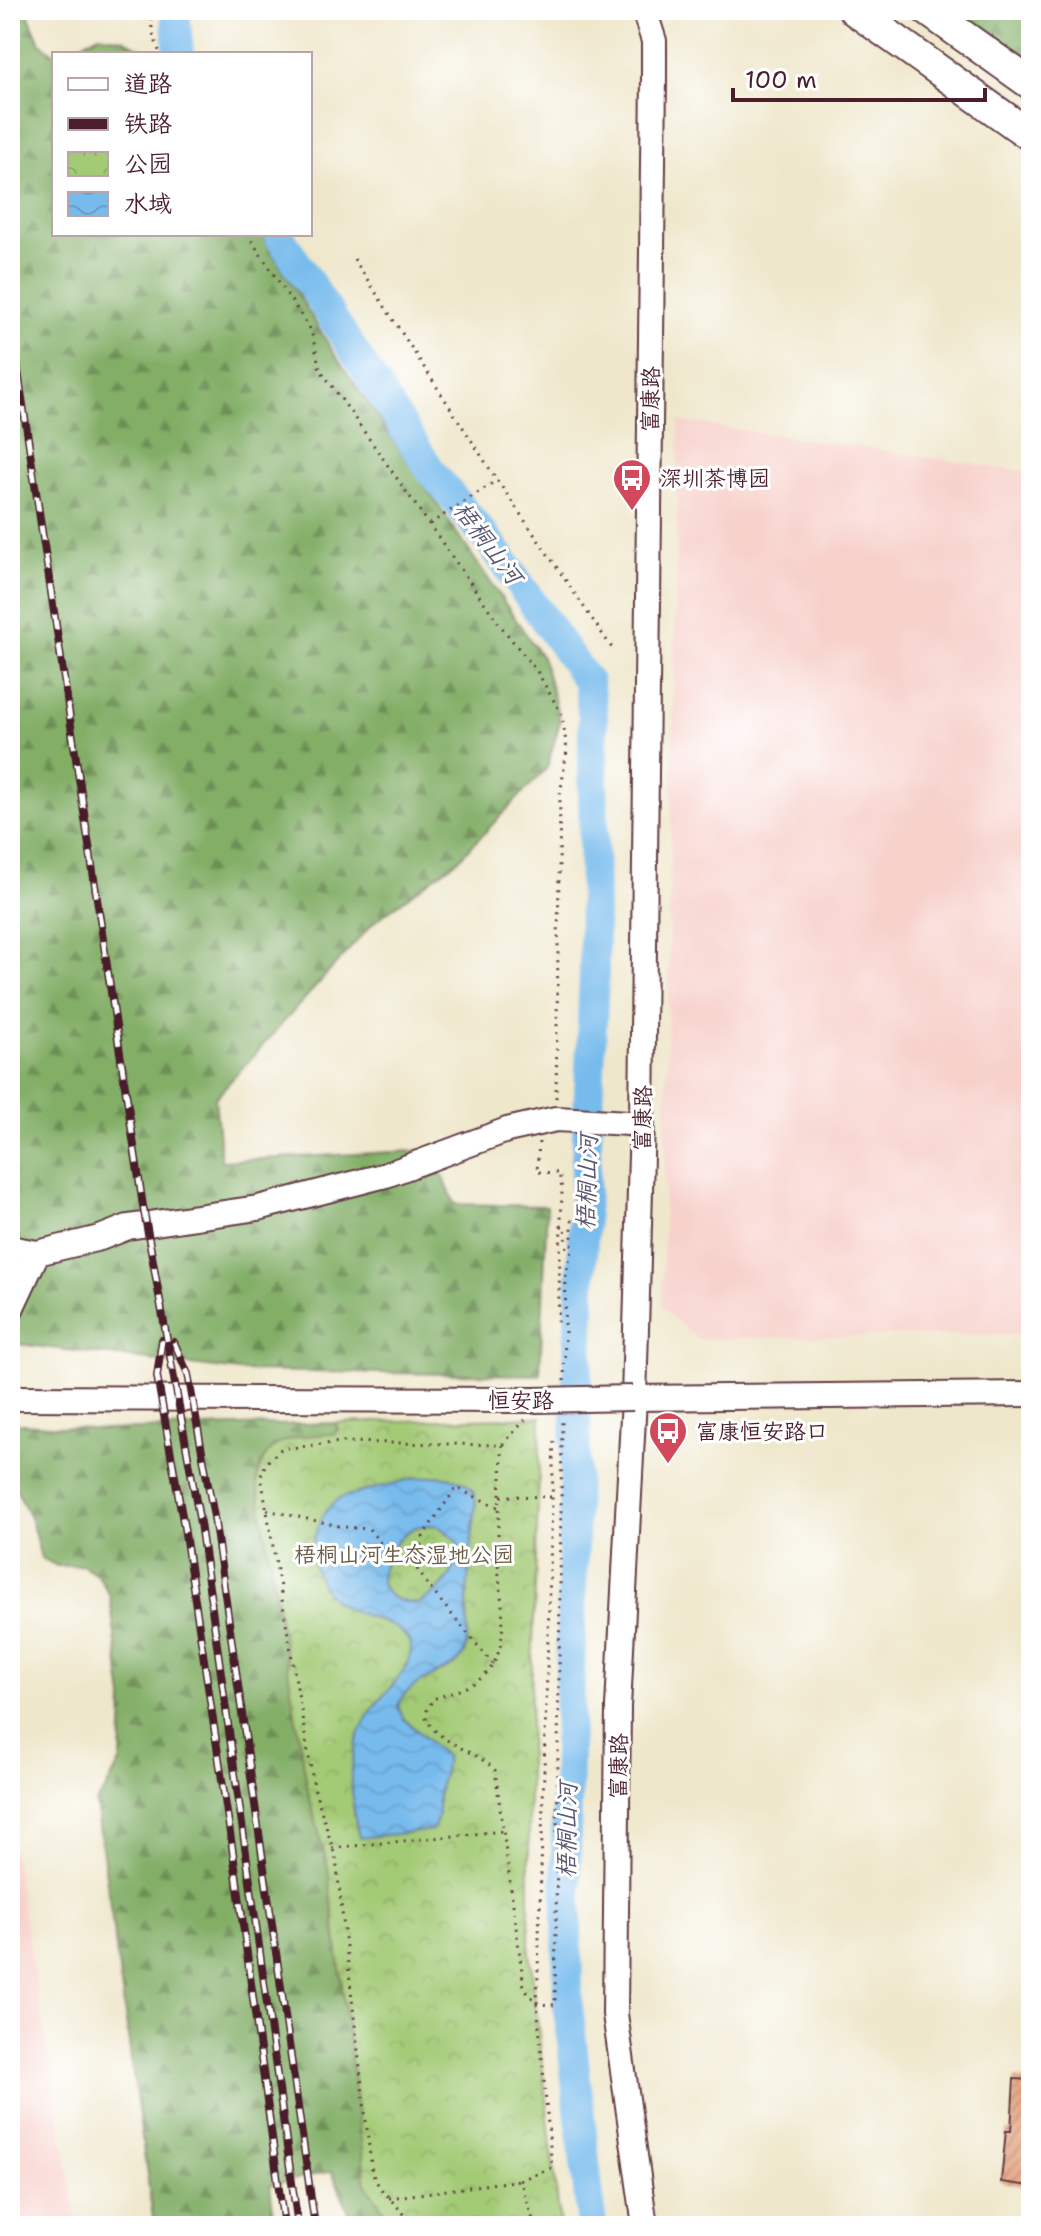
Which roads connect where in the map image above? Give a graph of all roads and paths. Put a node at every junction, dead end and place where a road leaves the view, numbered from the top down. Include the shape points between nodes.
1 (151, 10) edge
2 (644, 10) edge
3 (660, 10) edge
4 (854, 10) edge
5 (927, 10) edge
6 (654, 41) junction
7 (159, 52) edge
8 (1031, 84) edge
9 (1031, 136) edge
10 (248, 236) edge
11 (354, 259) dead end
12 (497, 480) junction
13 (430, 524) junction
14 (612, 648) dead end
15 (561, 1119) junction
16 (636, 1122) junction
17 (540, 1140) dead end
18 (572, 1217) dead end
19 (561, 1226) junction
20 (10, 1248) edge
21 (572, 1250) junction
22 (37, 1253) junction
23 (10, 1311) edge
24 (558, 1327) dead end
25 (564, 1394) dead end
26 (1031, 1394) edge
27 (10, 1398) edge
28 (633, 1398) junction
29 (534, 1400) junction
30 (563, 1408) dead end
31 (554, 1436) dead end
32 (502, 1445) junction
33 (560, 1467) junction
34 (554, 1471) junction
35 (501, 1496) junction
36 (554, 1497) junction
37 (500, 1508) junction
38 (267, 1510) junction
39 (418, 1553) dead end
40 (408, 1563) dead end
41 (417, 1569) dead end
42 (493, 1664) junction
43 (504, 1831) junction
44 (332, 1848) junction
45 (537, 2004) junction
46 (520, 2180) junction
47 (389, 2198) junction
48 (415, 2226) edge
49 (535, 2226) edge
50 (645, 2226) edge

1 - 7 path
2 - 6 street, 富康路
3 - 6 street
4 - 9 main road
5 - 8 main road
6 - 16 street, 富康路
10 - 13 path via 311,330 320,369
11 - 12 path
12 - 13 path
12 - 14 path
13 - 15 path via 538,673 562,715 567,750 560,795
15 - 16 street
15 - 22 street via 507,1130 372,1179 258,1208 128,1227
16 - 28 street, 富康路
17 - 19 path via 537,1172 559,1173
18 - 21 path
19 - 21 path via 567,1249
19 - 24 path
20 - 22 street
21 - 25 path via 566,1275
22 - 23 street
26 - 28 street, 恒安路
27 - 29 street, 恒安路
28 - 29 street, 恒安路, bridge
28 - 50 street, 富康路 via 618,1707 615,2014
29 - 32 path via 533,1412
30 - 33 path
31 - 34 path
32 - 35 path
32 - 38 path via 341,1442 281,1449 261,1476
33 - 34 path
33 - 45 path via 555,2005
34 - 36 path
35 - 36 path
35 - 37 path
36 - 45 path
37 - 39 path via 456,1488 424,1534
37 - 42 path via 503,1622
38 - 40 path via 369,1529 393,1559
38 - 44 path via 314,1787
41 - 42 path
42 - 43 path via 475,1682 433,1699 425,1714 433,1729 495,1770
43 - 44 path
43 - 45 path via 524,1987
44 - 47 path via 372,2173
45 - 46 path via 552,2168
46 - 47 path
46 - 49 path
47 - 48 path

